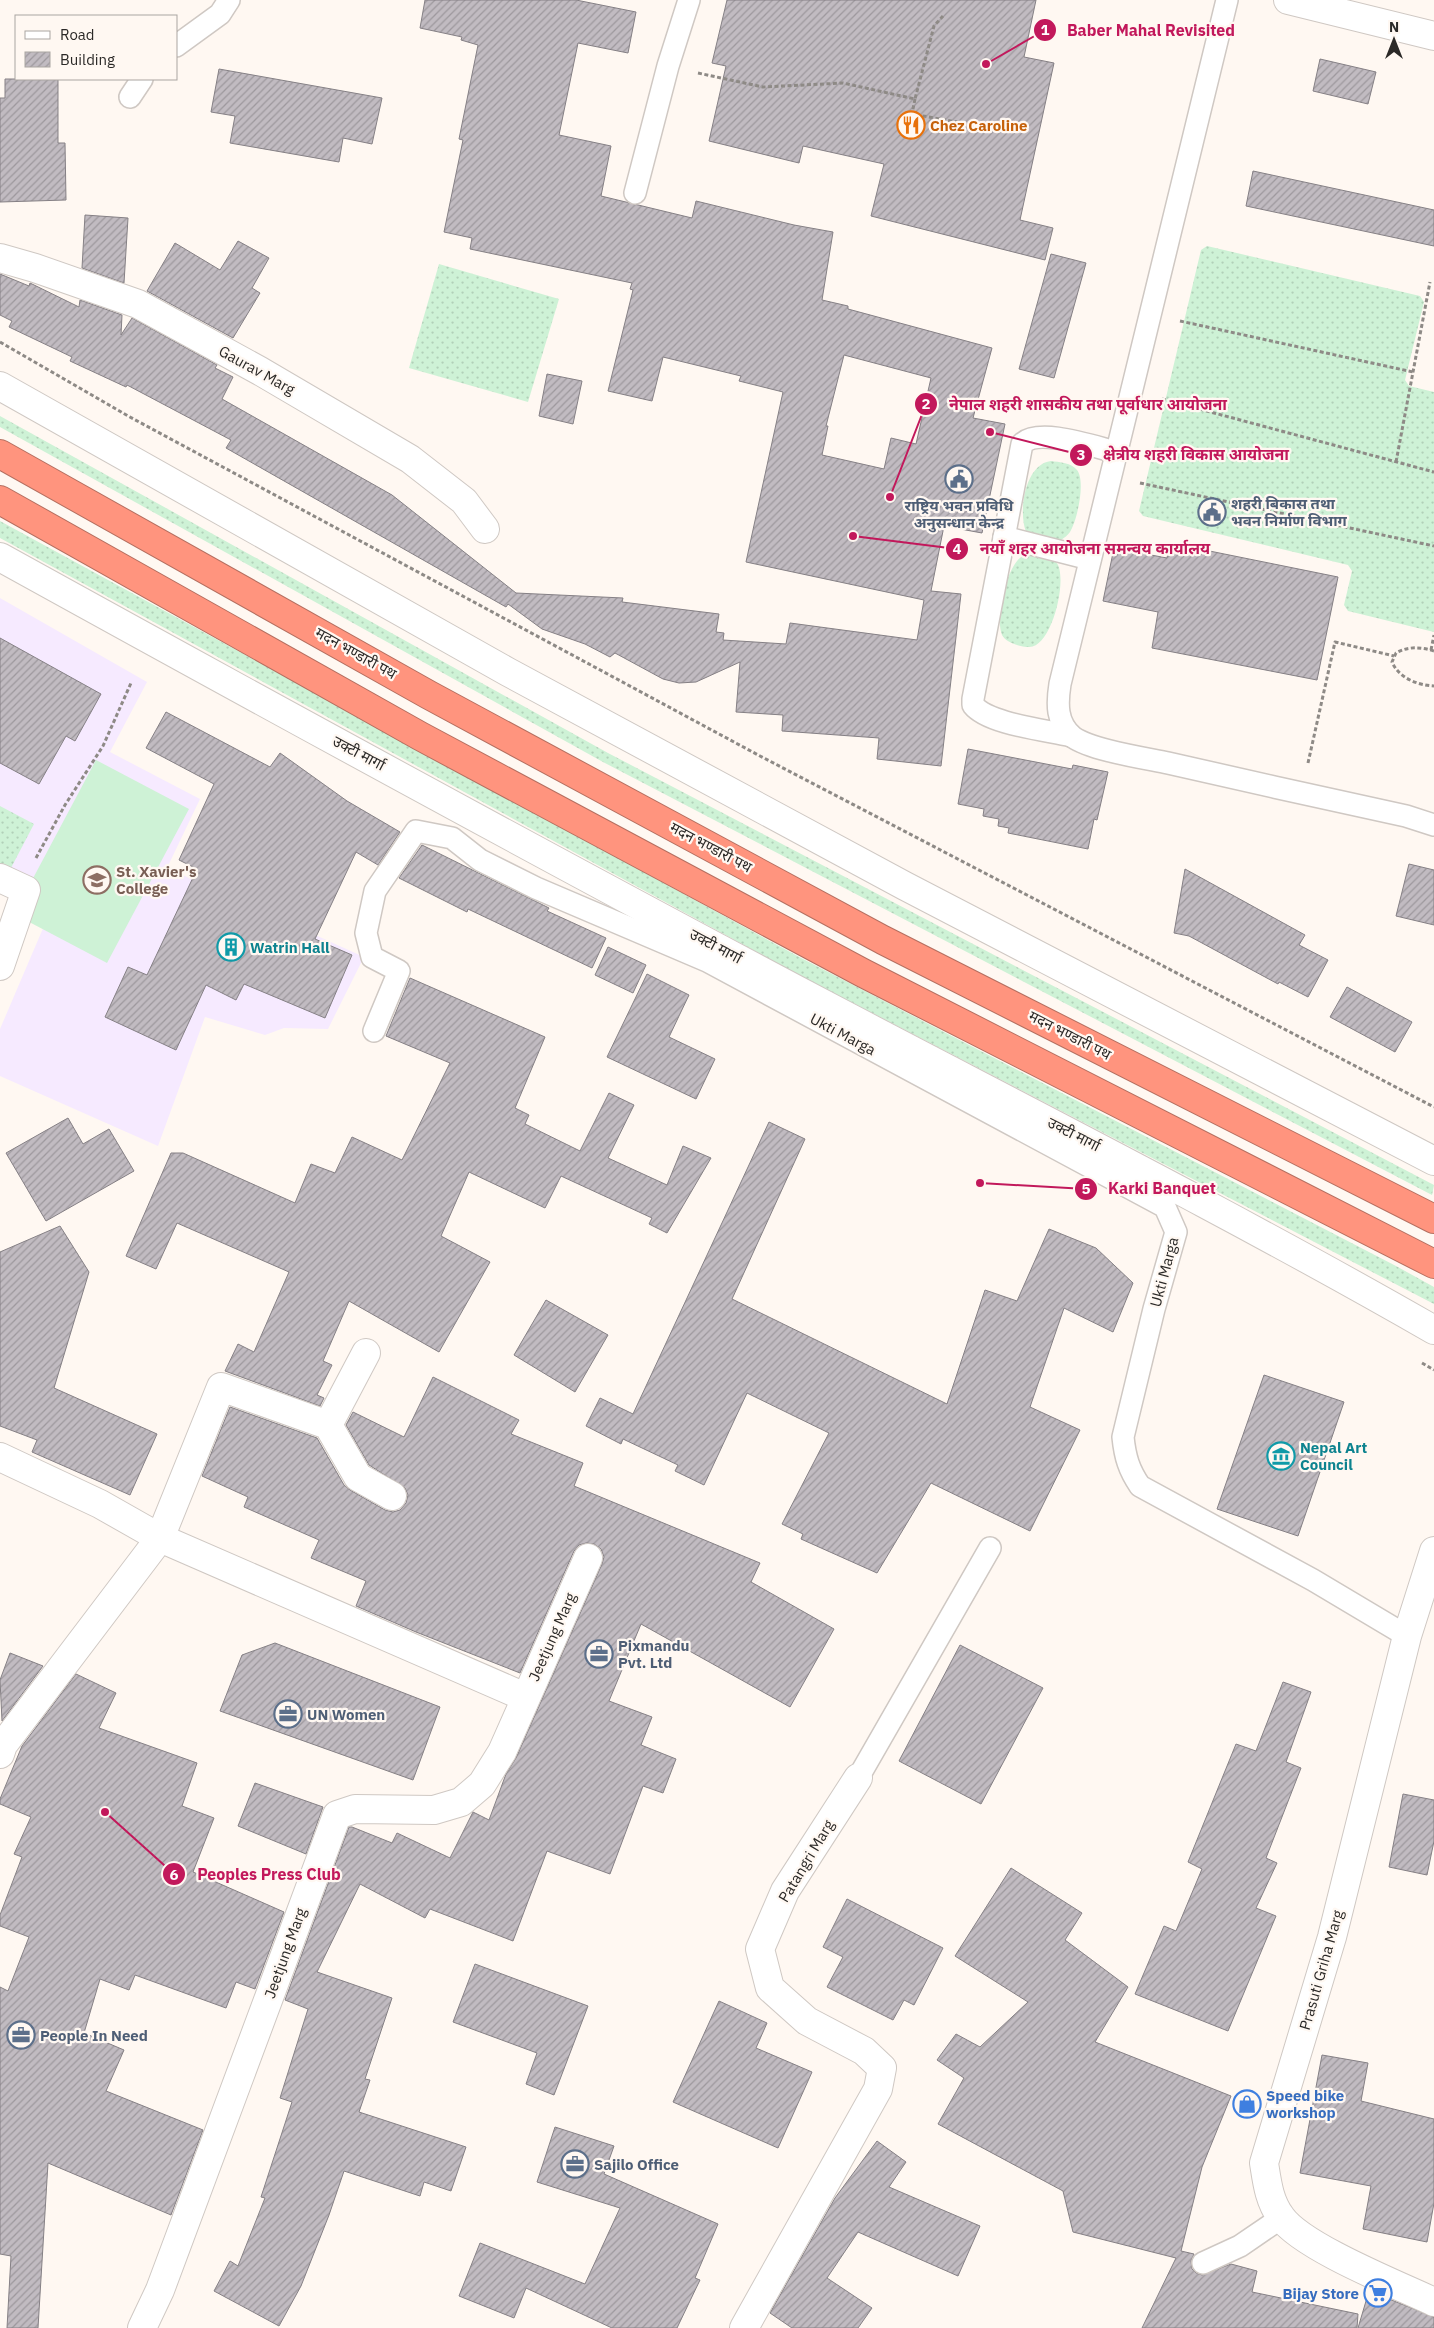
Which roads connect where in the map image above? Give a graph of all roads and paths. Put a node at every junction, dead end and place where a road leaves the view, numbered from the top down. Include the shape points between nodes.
1 (229, 0) edge
2 (689, 0) edge
3 (1227, 0) edge
4 (1288, 0) edge
5 (943, 16) dead end
6 (1434, 36) edge
7 (178, 45) edge
8 (668, 66) junction
9 (141, 80) edge
10 (130, 97) dead end
11 (915, 99) junction
12 (968, 124) dead end
13 (635, 193) dead end
14 (0, 258) edge
15 (1430, 282) dead end
16 (1150, 315) junction
17 (0, 342) edge
18 (1413, 372) junction
19 (0, 386) edge
20 (1132, 391) junction
21 (1116, 452) junction
22 (0, 454) edge
23 (1396, 462) junction
24 (1434, 472) edge
25 (1110, 477) junction
26 (0, 500) edge
27 (485, 529) dead end
28 (1004, 537) junction
29 (1434, 546) edge
30 (0, 557) edge
31 (1090, 559) junction
32 (1434, 635) edge
33 (1432, 650) edge
34 (1394, 656) junction
35 (131, 683) dead end
36 (1434, 686) edge
37 (1071, 736) junction
38 (1301, 793) junction
39 (1434, 825) edge
40 (10, 883) edge
41 (0, 966) edge
42 (374, 1031) dead end
43 (1434, 1107) edge
44 (1434, 1161) edge
45 (1434, 1219) edge
46 (1434, 1264) edge
47 (1434, 1330) edge
48 (366, 1354) dead end
49 (328, 1426) junction
50 (0, 1457) edge
51 (392, 1496) dead end
52 (160, 1538) junction
53 (990, 1548) dead end
54 (1434, 1551) edge
55 (588, 1558) dead end
56 (1407, 1636) junction
57 (525, 1696) junction
58 (1, 1748) edge
59 (858, 1778) joint
60 (1281, 2218) junction
61 (1203, 2262) dead end
62 (1434, 2302) edge
63 (142, 2328) edge
64 (744, 2328) edge

1 - 7 lane via 220,14
2 - 8 lane
3 - 16 lane
4 - 6 street
5 - 11 path via 934,26
8 - 11 path via 762,87 843,82
8 - 13 lane
9 - 10 lane
11 - 12 path via 912,114
14 - 27 street, Gaurav Marg via 138,304 260,370 410,459 464,501
15 - 18 path
16 - 18 path
16 - 20 lane
17 - 43 path via 128,416 751,751
18 - 23 path
19 - 44 street via 508,672 810,835
20 - 21 lane
20 - 23 path
21 - 25 lane
21 - 28 lane via 1047,438 1026,439 1022,444
22 - 45 highway, मदन भण्डारी पथ via 429,695 883,940
23 - 24 path
25 - 29 path
25 - 31 lane
26 - 46 highway via 420,736 802,940
28 - 31 lane
28 - 37 lane via 973,705 982,714 1001,721
30 - 47 street, उक्टी मार्गा via 833,1008 1136,1166
31 - 37 lane via 1057,704 1064,727
32 - 33 path
33 - 34 path via 1406,649
34 - 36 path via 1394,667 1404,676
34 - 38 path via 1335,642
35 - 40 path via 103,746
37 - 38 lane via 1081,742 1132,756
38 - 39 lane
40 - 41 street via 26,890
42 - 56 lane, Ukti Marga via 399,971 372,956 366,933 375,891 416,831 452,838 480,860 536,888 707,961 1166,1207 1176,1232 1123,1437 1130,1472 1140,1486 1313,1580
48 - 49 street
49 - 51 street via 358,1477
49 - 52 street via 221,1387
50 - 52 street via 100,1504
52 - 57 street
52 - 58 street
53 - 59 lane, Patangri Marg
54 - 56 street, Prasuti Griha Marg
55 - 57 street, Jeetjung Marg
56 - 60 street, Prasuti Griha Marg via 1332,1937 1264,2163 1269,2192
57 - 63 street, Jeetjung Marg via 502,1752 482,1784 460,1802 434,1810 355,1809 337,1815 160,2290
59 - 64 street, Patangri Marg via 785,1891 760,1950 770,1988 807,2021 864,2051 882,2068 878,2089
60 - 61 lane via 1240,2246
60 - 62 street, Prasuti Griha Marg via 1313,2244

